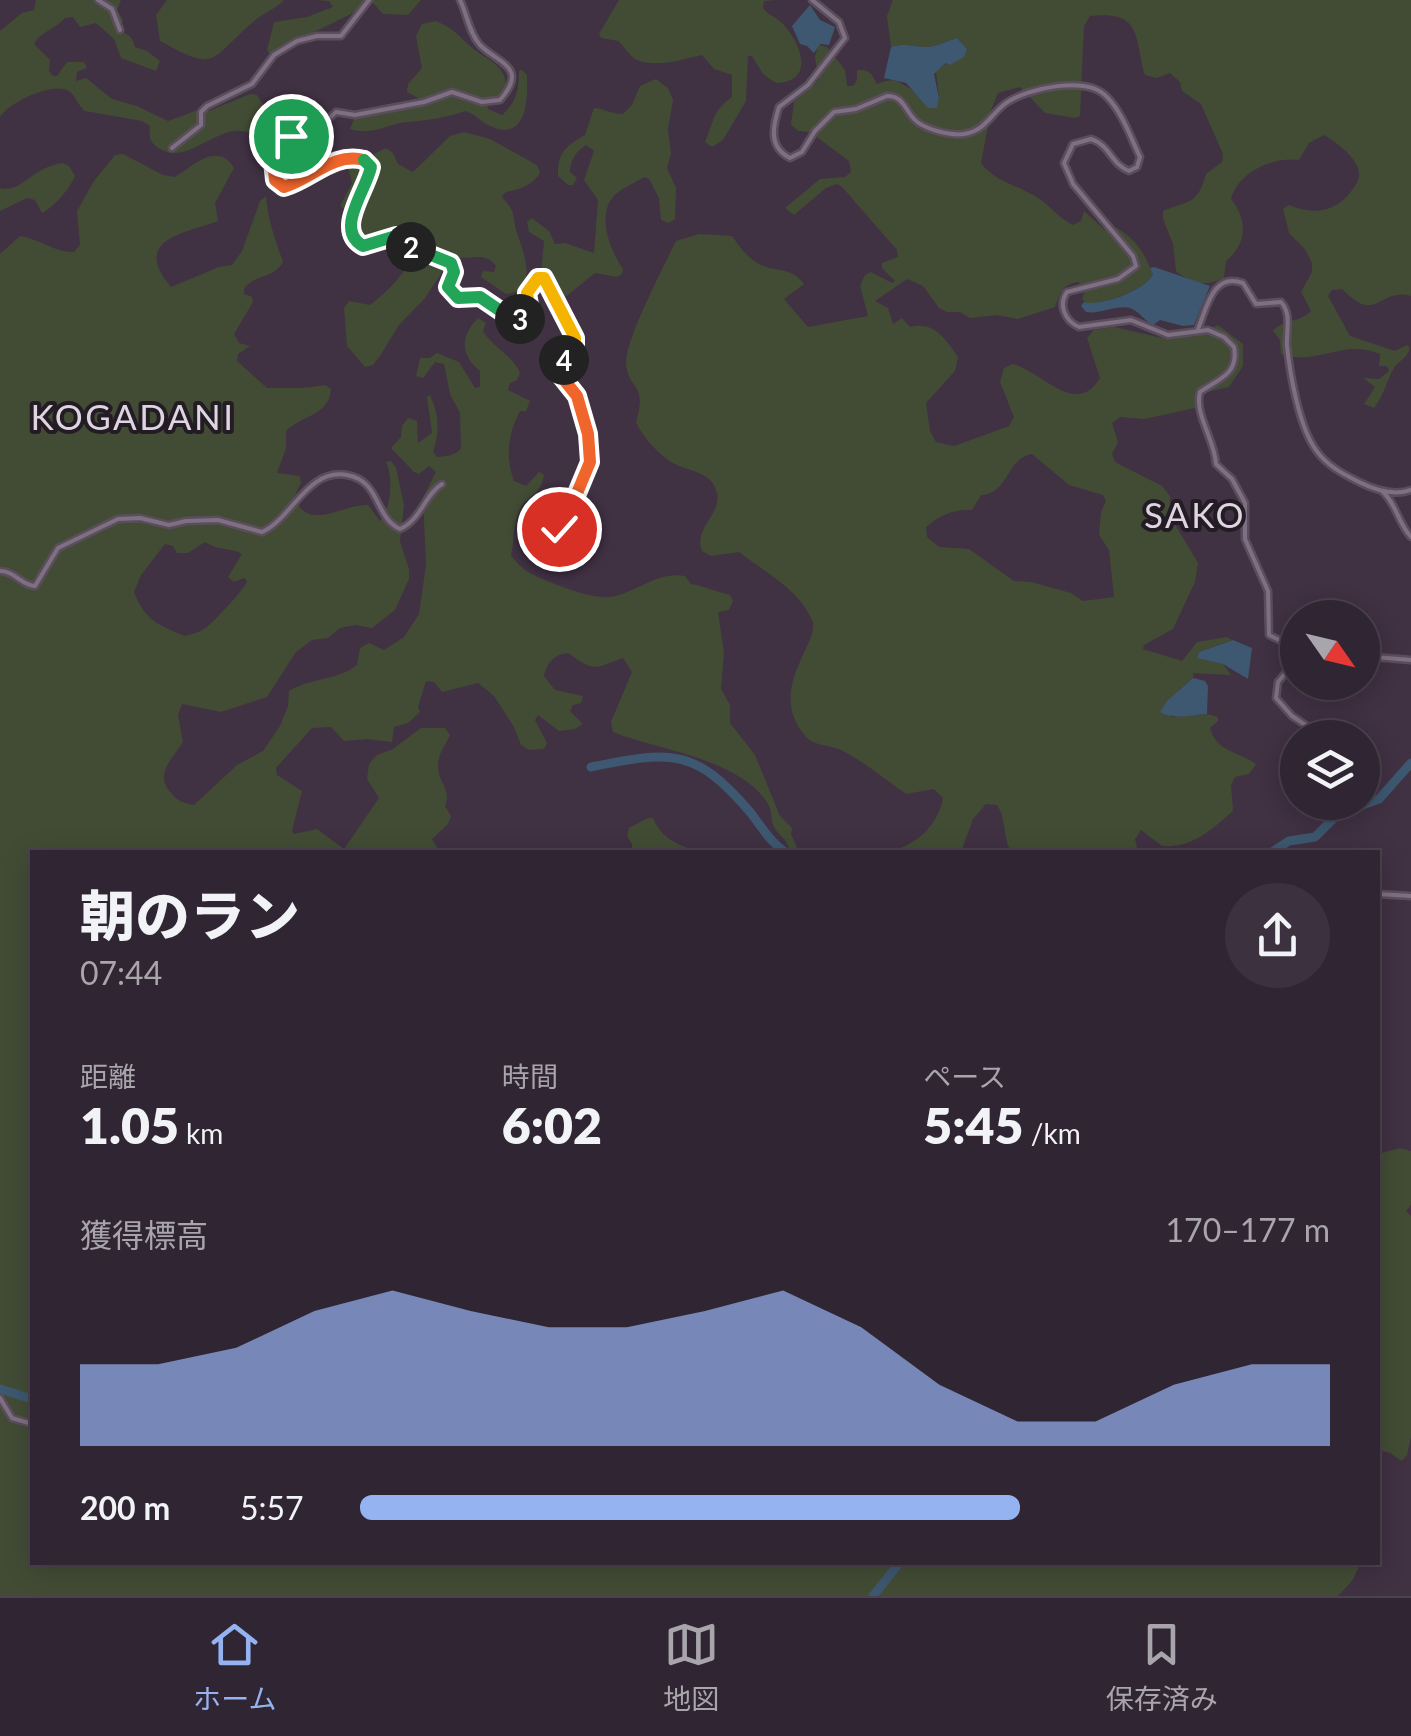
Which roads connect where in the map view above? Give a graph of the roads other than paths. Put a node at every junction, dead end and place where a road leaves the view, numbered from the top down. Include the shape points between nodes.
1 (98, 0) edge
2 (369, 0) edge
3 (460, 0) edge
4 (812, 0) edge
5 (120, 30) dead end
6 (172, 148) dead end
7 (1198, 329) junction
8 (442, 484) dead end
9 (1380, 490) junction
10 (1411, 490) edge
11 (1411, 537) edge
12 (553, 538) dead end
13 (0, 572) edge
14 (1280, 641) edge
15 (1380, 657) edge
16 (1411, 660) edge
17 (1280, 680) edge
18 (1298, 720) edge
19 (1380, 894) edge
20 (1411, 896) edge
21 (0, 1398) edge
22 (30, 1423) edge

1 - 5 street via 112,9
2 - 6 street via 340,36 304,38 274,55 252,84 206,106 201,125
3 - 12 street via 477,42 511,70 500,100 452,92 355,115 336,112 275,147 274,175 287,187 341,158 368,162 368,182 350,225 353,239 363,246 396,236 445,260 454,269 448,287 458,298 480,297 522,319 530,311 527,293 541,276 548,283 576,344 557,371 577,396 591,453
4 - 7 street via 843,27 845,38 808,85 779,106 774,132 780,153 798,156 834,112 887,96 903,102 920,124 958,134 984,127 1005,104 1031,90 1098,90 1110,99 1140,163 1124,169 1102,144 1084,139 1068,150 1066,169 1136,266 1118,279 1067,292 1064,310 1079,327 1131,320 1168,334
7 - 9 street via 1215,287 1224,281 1243,284 1256,304 1276,300 1285,306 1294,387 1310,440 1337,470
7 - 14 street via 1224,337 1236,353 1224,380 1200,392 1198,402 1216,464 1245,503 1245,539 1268,591 1269,636
8 - 13 street via 400,529 384,519 372,488 343,474 310,488 262,532 218,520 169,525 128,517 58,548 31,588
9 - 10 street
9 - 11 street
15 - 16 street
17 - 18 street via 1276,698
19 - 20 street
21 - 22 street via 12,1418

